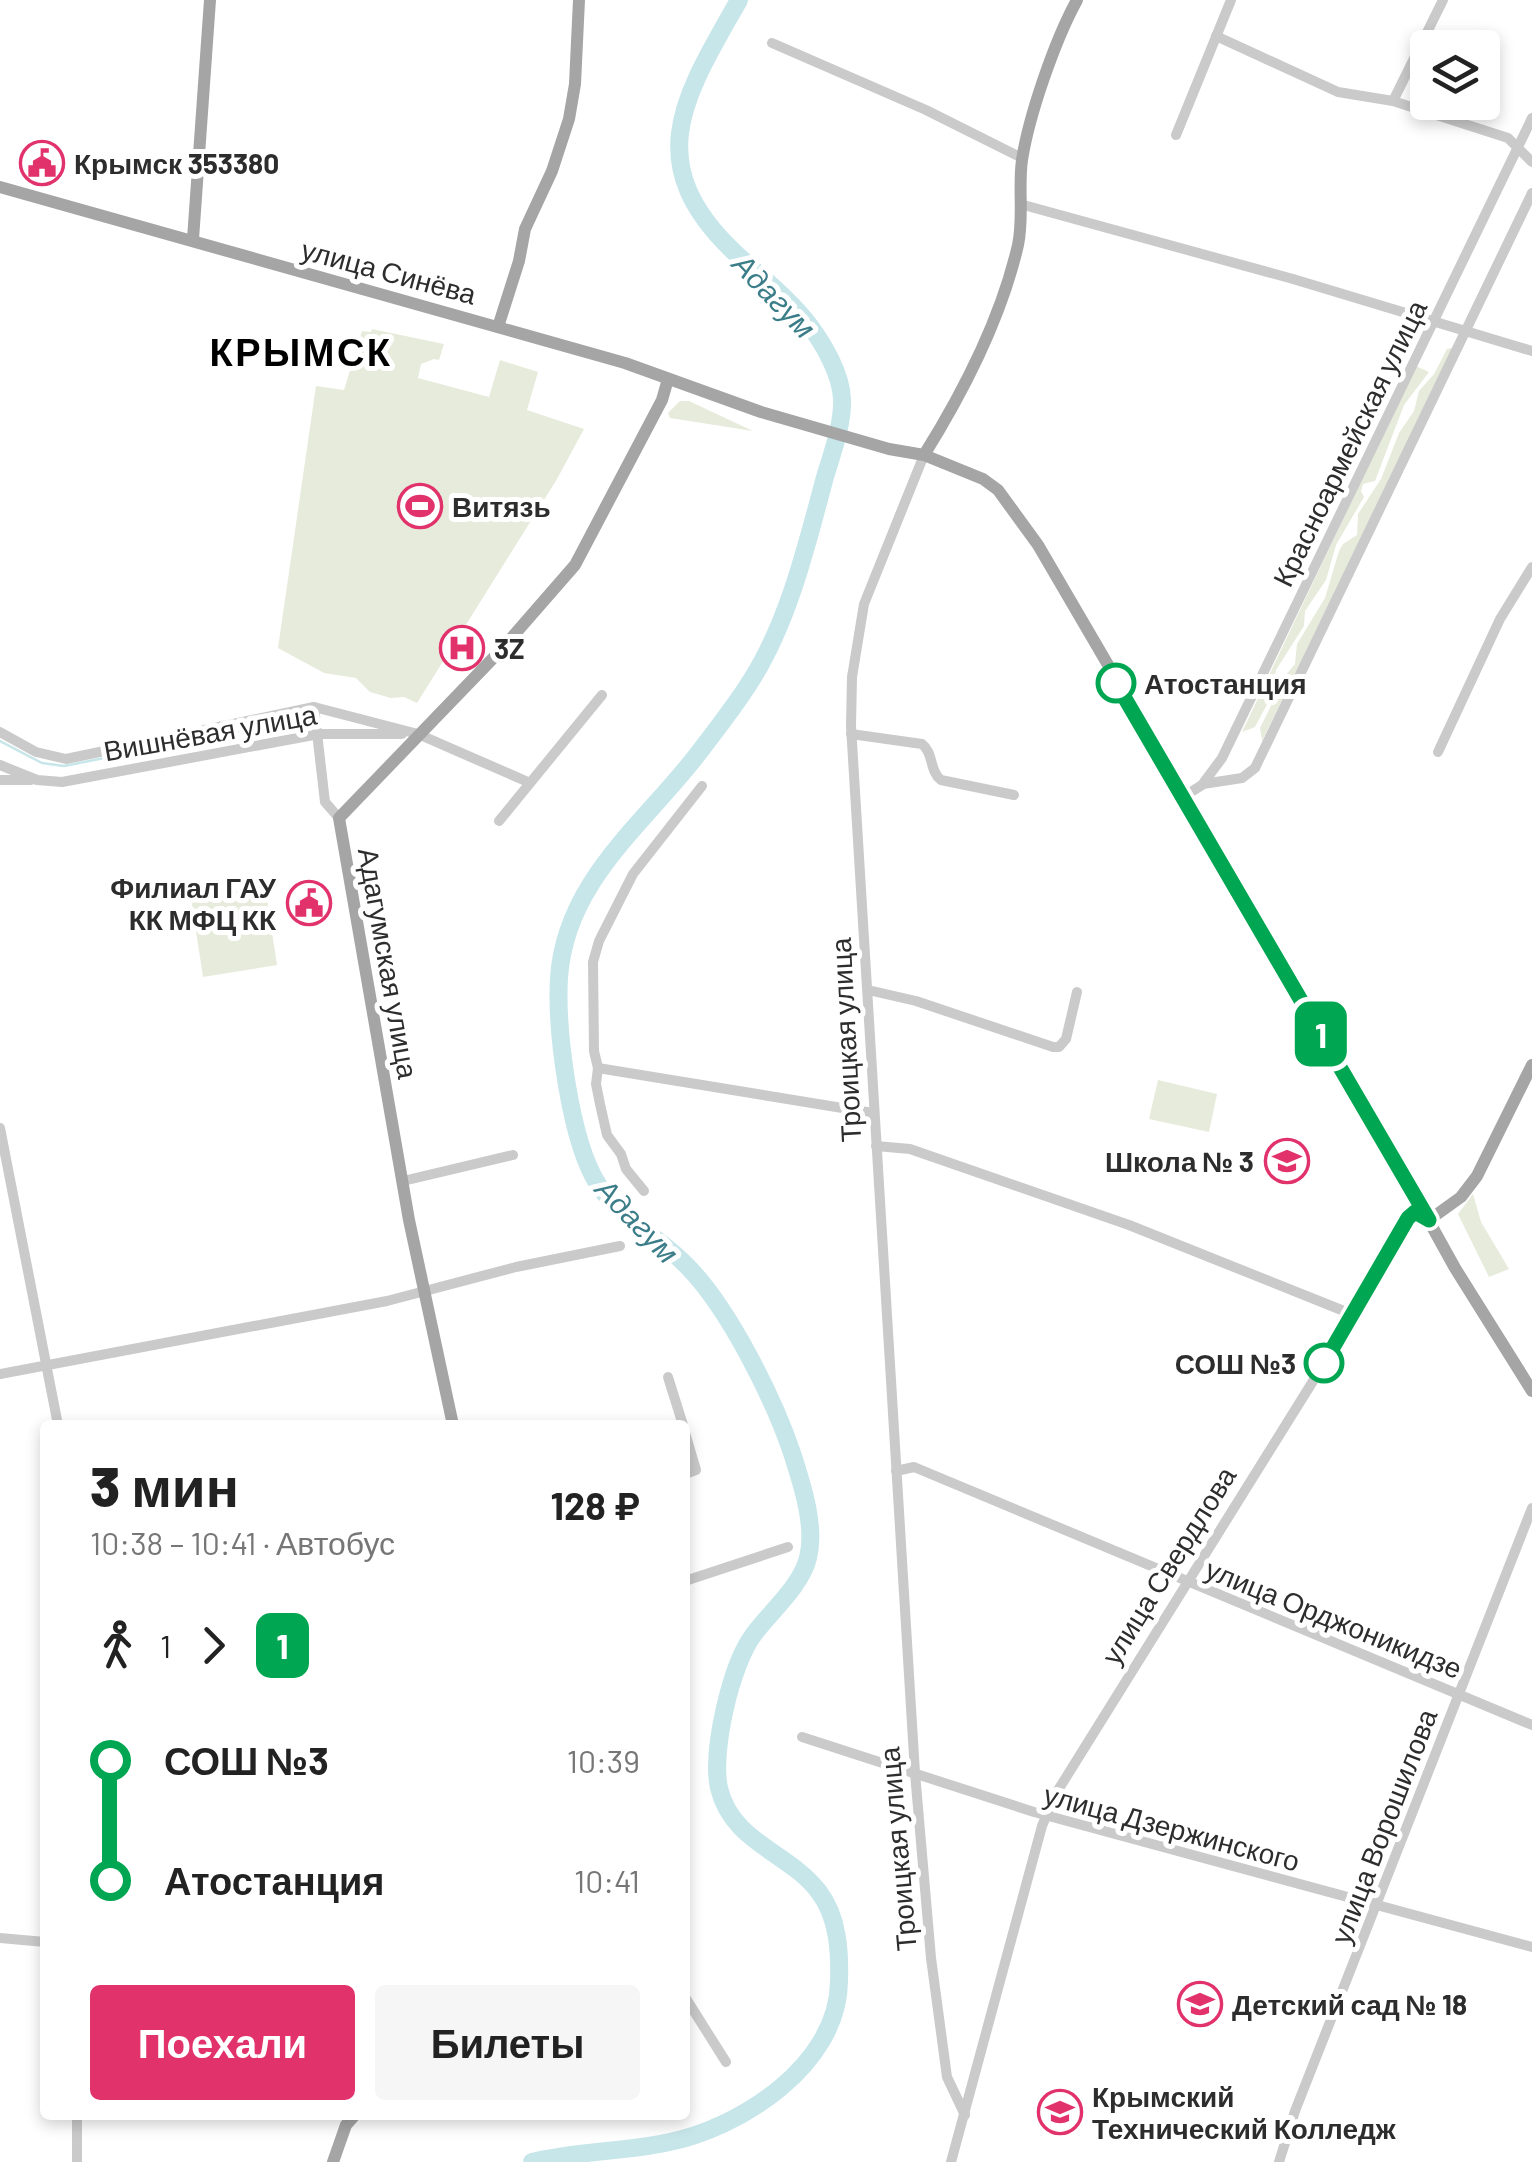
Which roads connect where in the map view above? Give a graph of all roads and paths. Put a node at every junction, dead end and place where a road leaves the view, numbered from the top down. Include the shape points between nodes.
1 (210, 0) edge
2 (579, 0) edge
3 (1076, 0) edge
4 (1231, 0) edge
5 (1442, 0) edge
6 (1216, 36) junction
7 (772, 44) dead end
8 (1392, 101) junction
9 (1532, 118) edge
10 (1176, 135) dead end
11 (1517, 148) junction
12 (1022, 158) junction
13 (1532, 162) edge
14 (0, 187) edge
15 (1532, 193) edge
16 (1020, 204) junction
17 (193, 239) junction
18 (1433, 322) junction
19 (498, 326) junction
20 (1466, 330) junction
21 (1532, 351) edge
22 (668, 379) junction
23 (924, 456) junction
24 (1532, 567) edge
25 (602, 695) dead end
26 (314, 707) junction
27 (0, 732) edge
28 (319, 734) junction
29 (418, 734) junction
30 (852, 734) junction
31 (1438, 752) dead end
32 (0, 765) edge
33 (0, 780) edge
34 (37, 780) junction
35 (528, 782) junction
36 (1202, 785) junction
37 (702, 786) dead end
38 (1014, 794) dead end
39 (1183, 797) junction
40 (339, 818) junction
41 (499, 821) dead end
42 (868, 990) junction
43 (1077, 992) dead end
44 (1532, 1065) edge
45 (598, 1068) junction
46 (873, 1113) junction
47 (0, 1128) edge
48 (876, 1146) junction
49 (513, 1155) dead end
50 (402, 1181) junction
51 (644, 1192) dead end
52 (1429, 1220) junction
53 (620, 1246) dead end
54 (424, 1292) junction
55 (1354, 1315) junction
56 (45, 1364) junction
57 (0, 1374) edge
58 (668, 1377) dead end
59 (1532, 1391) edge
60 (57, 1420) edge
61 (453, 1420) edge
62 (681, 1420) edge
63 (690, 1450) edge
64 (896, 1470) junction
65 (690, 1472) edge
66 (1532, 1508) edge
67 (788, 1547) dead end
68 (690, 1579) edge
69 (1187, 1582) junction
70 (1458, 1694) junction
71 (1532, 1725) edge
72 (802, 1738) dead end
73 (915, 1773) junction
74 (1046, 1815) junction
75 (1376, 1905) junction
76 (0, 1938) edge
77 (40, 1942) edge
78 (1532, 1947) edge
79 (690, 2006) edge
80 (726, 2062) dead end
81 (965, 2115) junction
82 (77, 2120) edge
83 (350, 2120) edge
84 (77, 2162) edge
85 (333, 2162) edge
86 (951, 2162) edge
87 (1279, 2162) edge

1 - 17 main road
2 - 19 main road via 569,120 525,228
3 - 12 main road, Троицкая улица
4 - 6 street
5 - 8 street
6 - 8 street via 1338,92
6 - 10 street
7 - 12 street
8 - 11 street via 1508,138
9 - 11 street, Красноармейская улица
11 - 13 street
11 - 18 street, Красноармейская улица
12 - 16 main road, Троицкая улица
14 - 17 main road, улица Синёва
15 - 20 street, Красноармейская улица
16 - 18 street
16 - 23 main road, Троицкая улица via 1018,246 995,315 955,406
17 - 19 main road, улица Синёва
18 - 20 street
18 - 36 street, Красноармейская улица via 1234,734
19 - 22 main road, улица Синёва
20 - 21 street
20 - 36 street, Красноармейская улица via 1255,768 1242,778
22 - 23 main road, улица Синёва
22 - 29 main road, Адагумская улица via 575,566
23 - 30 street, Троицкая улица via 859,622
23 - 39 main road, улица Синёва via 983,479 1008,500
24 - 31 street
25 - 35 street
26 - 27 street, Вишнёвая улица via 66,759
26 - 28 street
26 - 29 street, Вишнёвая улица
28 - 29 street, Вишнёвая улица
28 - 34 street, Вишнёвая улица via 62,782
28 - 40 street via 325,802
29 - 35 street
29 - 40 main road, Адагумская улица
30 - 38 street via 922,744 941,780
30 - 42 street, Троицкая улица
32 - 34 street, Вишнёвая улица
33 - 34 street
35 - 41 street
36 - 39 street, Красноармейская улица
37 - 45 street via 633,874 594,952
39 - 52 main road, улица Синёва
40 - 50 main road, Адагумская улица
42 - 43 street via 1053,1048 1066,1039
42 - 46 street, Троицкая улица
44 - 52 main road, улица Свердлова via 1477,1176
45 - 46 street
45 - 51 street via 608,1135
46 - 48 street, Троицкая улица
47 - 56 street
48 - 55 street via 910,1149 1111,1219
48 - 64 street, Троицкая улица
49 - 50 street
50 - 54 main road, Адагумская улица
52 - 55 street, улица Свердлова via 1415,1212 1408,1218
52 - 59 main road, улица Синёва
53 - 54 street
54 - 56 street
54 - 61 main road, Адагумская улица
55 - 69 street, улица Свердлова
56 - 57 street
56 - 60 street
58 - 62 street
63 - 65 street via 696,1470
64 - 69 street, улица Орджоникидзе via 914,1467
64 - 73 street, Троицкая улица
66 - 70 street, улица Ворошилова
67 - 68 street
69 - 70 street, улица Орджоникидзе
69 - 74 street, улица Свердлова
70 - 71 street, улица Орджоникидзе
70 - 75 street, улица Ворошилова
72 - 73 street, улица Дзержинского
73 - 74 street, улица Дзержинского
73 - 81 street, Троицкая улица via 945,2060
74 - 75 street, улица Дзержинского
74 - 81 street, улица Свердлова
75 - 78 street, улица Дзержинского
75 - 87 street, улица Ворошилова
76 - 77 street
79 - 80 street
81 - 86 street, улица Свердлова
82 - 84 street
83 - 85 main road

